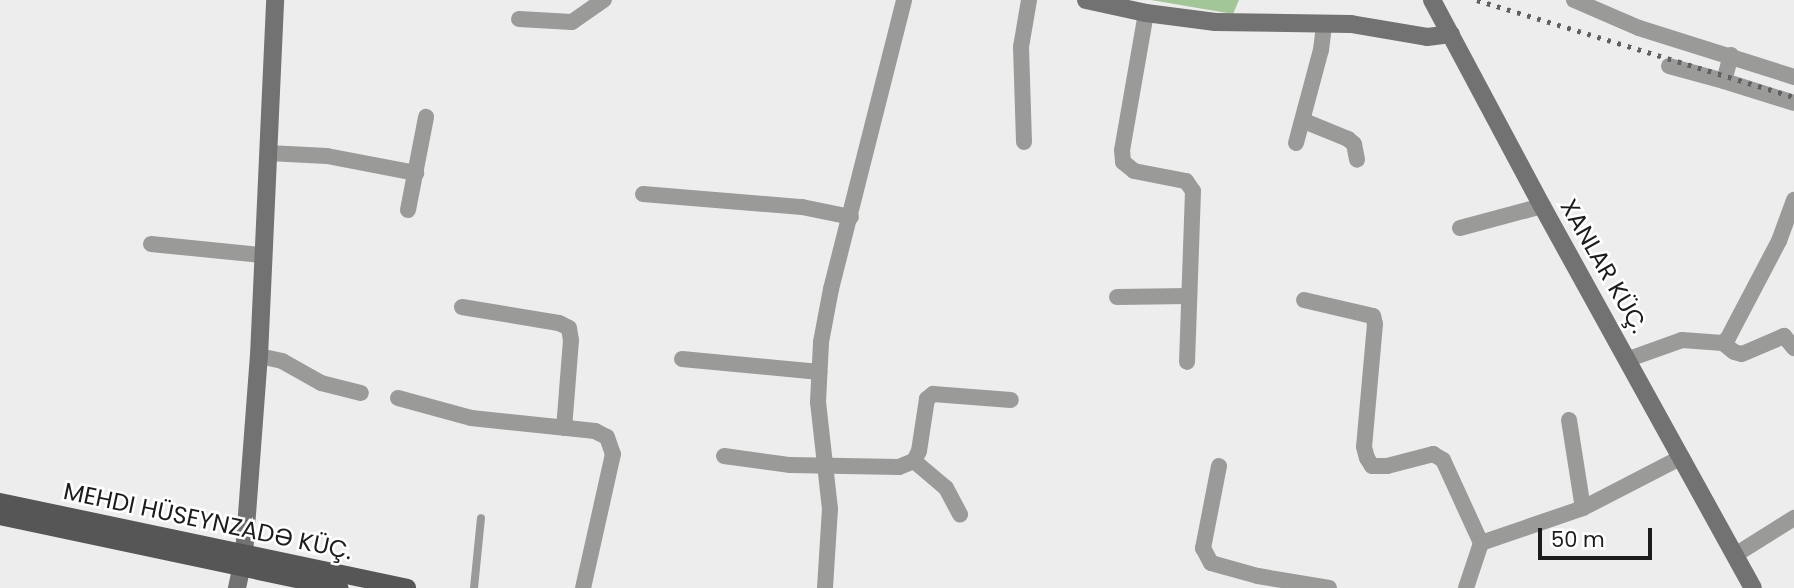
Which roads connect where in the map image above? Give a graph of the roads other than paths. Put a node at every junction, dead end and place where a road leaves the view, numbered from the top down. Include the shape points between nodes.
1 (275, 0) edge
2 (604, 0) edge
3 (904, 0) edge
4 (1029, 0) edge
5 (1086, 0) edge
6 (1432, 0) edge
7 (1574, 0) edge
8 (1146, 13) junction
9 (519, 19) dead end
10 (1324, 24) junction
11 (1451, 34) junction
12 (1731, 55) junction
13 (1669, 66) dead end
14 (1794, 76) edge
15 (1724, 80) junction
16 (1794, 103) edge
17 (426, 117) dead end
18 (1304, 121) junction
19 (1024, 142) dead end
20 (1296, 143) dead end
21 (268, 153) junction
22 (1357, 160) dead end
23 (416, 173) junction
24 (643, 194) dead end
25 (1794, 200) edge
26 (1542, 206) junction
27 (408, 210) dead end
28 (850, 217) junction
29 (1460, 228) dead end
30 (152, 244) dead end
31 (262, 255) junction
32 (1189, 296) junction
33 (1117, 297) dead end
34 (1304, 300) dead end
35 (462, 307) dead end
36 (1723, 343) junction
37 (1794, 348) edge
38 (258, 356) junction
39 (682, 359) dead end
40 (1629, 359) junction
41 (1186, 362) dead end
42 (819, 372) junction
43 (361, 393) dead end
44 (398, 398) dead end
45 (1011, 400) dead end
46 (1569, 420) dead end
47 (564, 428) junction
48 (724, 456) dead end
49 (1682, 457) junction
50 (914, 461) junction
51 (825, 466) junction
52 (1219, 466) dead end
53 (0, 502) edge
54 (1583, 508) junction
55 (960, 514) dead end
56 (0, 516) edge
57 (481, 518) dead end
58 (1794, 518) edge
59 (1481, 543) junction
60 (1735, 555) junction
61 (243, 561) junction
62 (1257, 582) edge
63 (301, 584) edge
64 (237, 588) edge
65 (340, 588) edge
66 (407, 588) edge
67 (474, 588) edge
68 (583, 588) edge
69 (825, 588) edge
70 (1329, 588) edge
71 (1466, 588) edge
72 (1753, 588) edge

1 - 21 street
2 - 9 street via 572,22
3 - 28 street
4 - 19 street via 1021,47
5 - 8 street
6 - 11 street, XANLAR KÜÇ.
7 - 12 street via 1639,28
8 - 10 street via 1215,22
8 - 32 street via 1123,162 1134,171 1186,181 1193,191
10 - 11 street via 1352,24 1427,37
10 - 18 street
11 - 26 street, XANLAR KÜÇ.
12 - 14 street
12 - 15 street
13 - 15 street
15 - 16 street
17 - 23 street
18 - 20 street
18 - 22 street via 1348,139 1354,144
21 - 23 street via 327,156
21 - 31 street
23 - 27 street
24 - 28 street via 802,207
25 - 36 street via 1779,241
26 - 29 street
26 - 40 street, XANLAR KÜÇ.
28 - 42 street via 826,311
30 - 31 street
31 - 38 street
32 - 33 street
32 - 41 street
34 - 59 street via 1373,316 1367,458 1372,466 1433,454 1443,460
35 - 47 street via 569,328
36 - 37 street via 1742,354 1784,336
36 - 40 street via 1682,340
38 - 43 street via 282,361 321,383
38 - 61 street
39 - 42 street
40 - 49 street, XANLAR KÜÇ.
42 - 51 street
44 - 47 street via 471,418
45 - 50 street via 933,394 927,399
46 - 54 street
47 - 68 street via 607,437 613,453
48 - 51 street
49 - 54 street
49 - 60 street, XANLAR KÜÇ.
50 - 51 street via 900,467
50 - 55 street via 946,488
51 - 69 street via 830,509
52 - 62 street via 1203,548 1211,563
53 - 61 main road, MEHDI HÜSEYNZADƏ KÜÇ.
54 - 59 street
56 - 61 main road, MEHDI HÜSEYNZADƏ KÜÇ.
57 - 67 lane
58 - 60 street
59 - 71 street
60 - 72 street, XANLAR KÜÇ.
61 - 63 main road, MEHDI HÜSEYNZADƏ KÜÇ.
61 - 64 street
61 - 66 main road, MEHDI HÜSEYNZADƏ KÜÇ.
62 - 70 street
63 - 65 main road, MEHDI HÜSEYNZADƏ KÜÇ.

